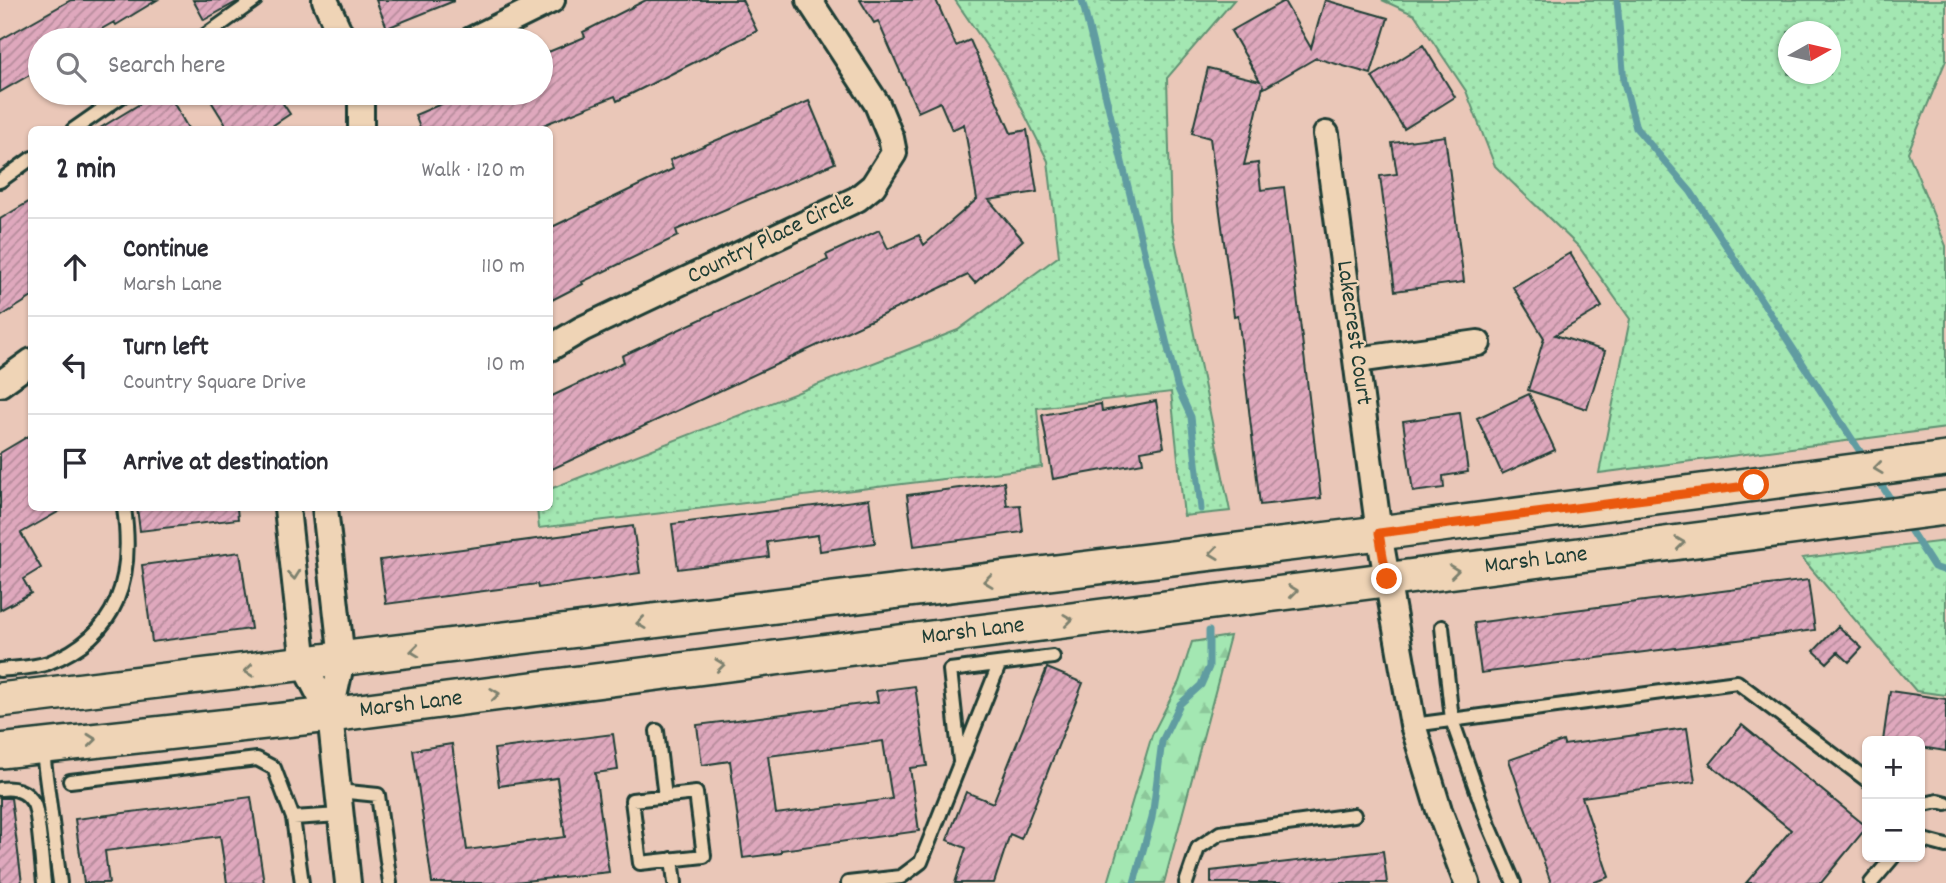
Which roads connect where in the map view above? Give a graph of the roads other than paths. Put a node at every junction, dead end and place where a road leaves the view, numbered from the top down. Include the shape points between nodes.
1 (255, 0) edge
2 (325, 0) edge
3 (552, 0) edge
4 (809, 0) edge
5 (216, 28) edge
6 (338, 28) edge
7 (495, 28) edge
8 (108, 105) edge
9 (362, 105) edge
10 (79, 126) edge
11 (361, 126) edge
12 (1326, 134) dead end
13 (28, 161) edge
14 (0, 181) edge
15 (1478, 343) dead end
16 (553, 346) edge
17 (1357, 360) junction
18 (28, 364) edge
19 (0, 384) edge
20 (1946, 459) edge
21 (1946, 508) edge
22 (124, 511) edge
23 (287, 511) edge
24 (325, 511) edge
25 (1379, 533) junction
26 (1387, 579) junction
27 (1442, 627) dead end
28 (1053, 657) dead end
29 (342, 660) junction
30 (304, 665) junction
31 (999, 665) junction
32 (0, 670) edge
33 (0, 700) edge
34 (330, 715) junction
35 (1452, 720) junction
36 (1413, 725) junction
37 (657, 731) dead end
38 (42, 746) junction
39 (0, 751) edge
40 (961, 763) junction
41 (1862, 776) edge
42 (70, 782) dead end
43 (0, 789) edge
44 (665, 797) junction
45 (339, 803) junction
46 (1946, 803) edge
47 (1925, 804) edge
48 (1354, 815) dead end
49 (293, 818) junction
50 (1925, 840) edge
51 (1946, 846) edge
52 (672, 859) junction
53 (1889, 862) edge
54 (44, 883) edge
55 (60, 883) edge
56 (302, 883) edge
57 (348, 883) edge
58 (390, 883) edge
59 (675, 883) edge
60 (848, 883) edge
61 (1186, 883) edge
62 (1468, 883) edge
63 (1514, 883) edge
64 (1871, 883) edge

1 - 5 lane
2 - 6 street
3 - 7 street
4 - 16 street, Country Place Circle via 877,104 891,138 894,153 873,186 857,199
8 - 10 lane
9 - 11 street
12 - 17 street, Lakecrest Court
13 - 14 lane
15 - 17 street
17 - 25 street, Lakecrest Court
18 - 19 street
20 -> 25 main road, Marsh Lane
26 -> 21 main road, Marsh Lane
22 - 32 lane via 125,580 113,610 88,642 46,664
23 -> 30 street
24 - 29 street
25 - 26 street, Lakecrest Court
25 -> 29 main road, Marsh Lane
34 -> 26 main road, Marsh Lane
26 - 36 street, Lakecrest Court
27 - 35 lane
28 - 31 lane
29 - 30 main road, Marsh Lane
29 - 34 street
30 -> 33 main road, Marsh Lane
30 - 34 street
31 - 40 lane
31 - 40 lane via 950,670
38 -> 34 main road, Marsh Lane
34 - 45 street
35 - 36 lane
35 - 41 lane via 1737,682
35 - 63 lane
36 - 62 street, Lakecrest Court
37 - 44 lane
38 - 39 main road, Marsh Lane
38 - 55 lane
40 - 60 lane via 921,862 901,877
42 - 49 lane via 257,759 274,768
43 - 54 lane via 24,792 34,804
44 - 52 lane via 696,793 704,856
44 - 52 lane via 632,800 640,863
45 - 49 lane
45 - 57 street
45 - 58 lane via 378,794
46 - 47 lane
48 - 61 lane via 1220,832 1198,848
49 - 56 lane
50 - 51 lane
52 - 59 lane
53 - 64 lane

